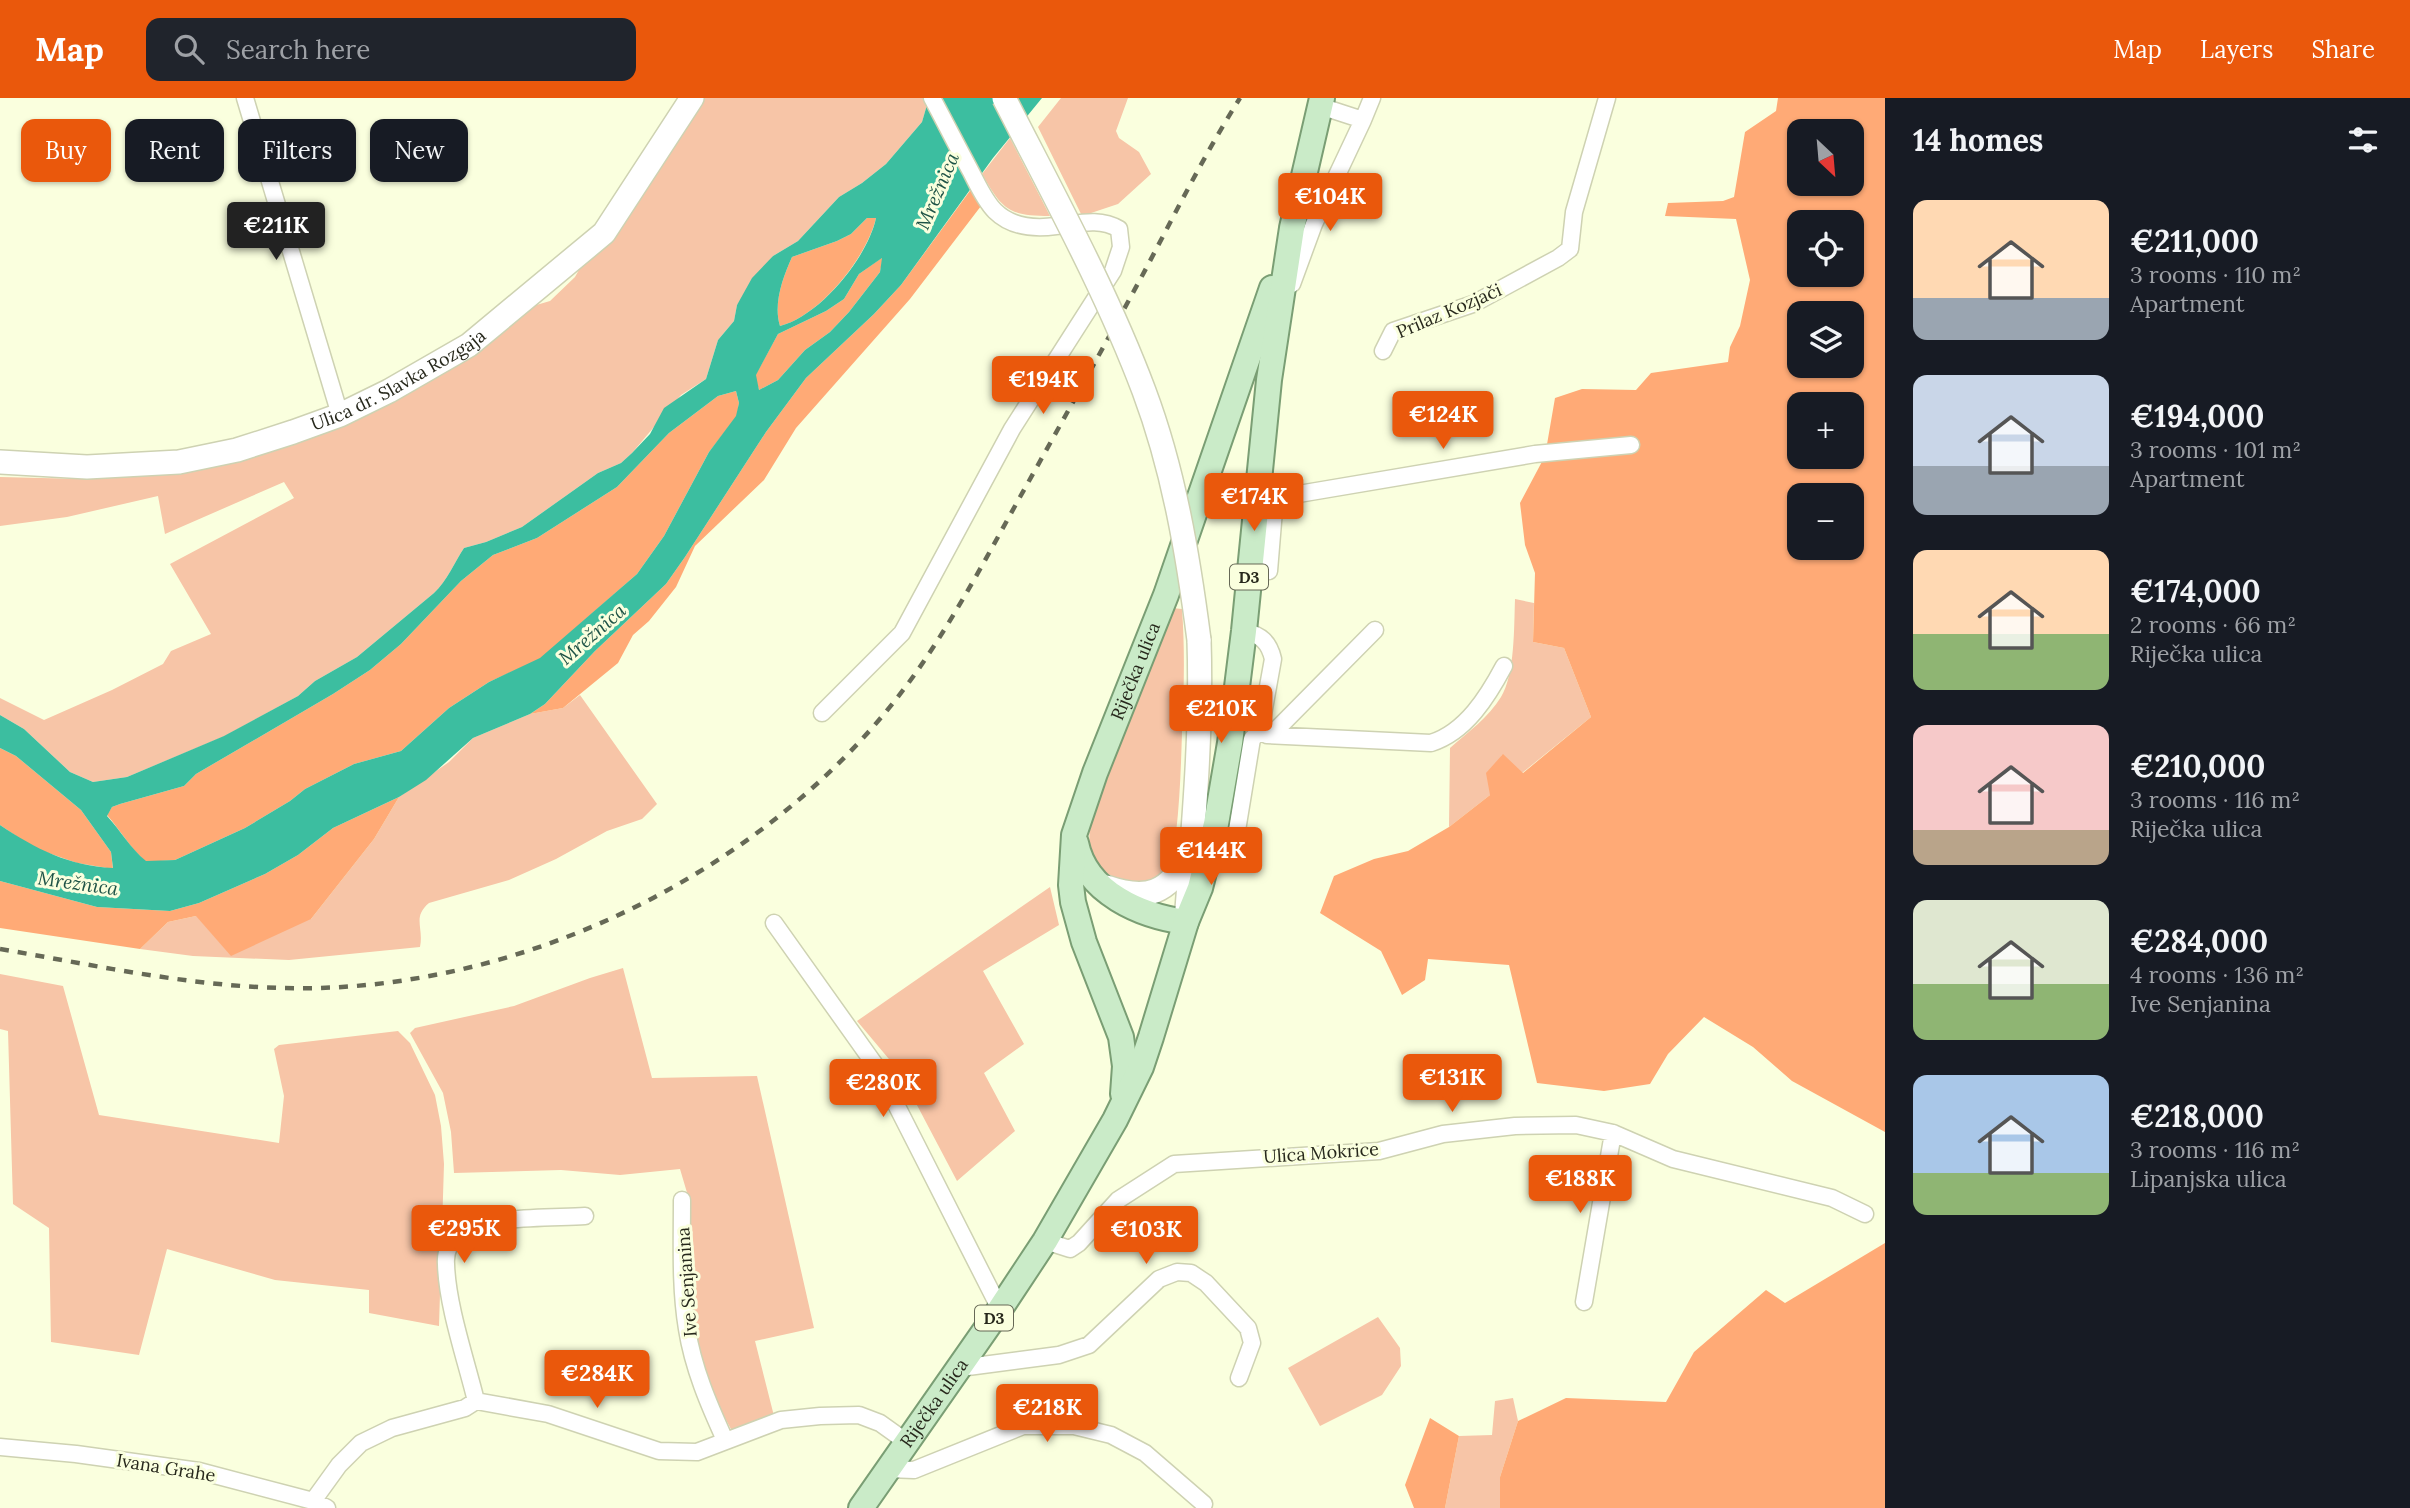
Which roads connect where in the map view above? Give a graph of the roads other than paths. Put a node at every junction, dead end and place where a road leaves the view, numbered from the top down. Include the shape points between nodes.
1 (245, 98) edge
2 (692, 98) edge
3 (932, 98) edge
4 (1004, 98) edge
5 (1372, 98) edge
6 (1607, 98) edge
7 (1321, 102) edge
8 (1363, 120) junction
9 (1292, 228) junction
10 (1276, 337) junction
11 (1383, 351) dead end
12 (1269, 380) junction
13 (340, 415) junction
14 (1631, 445) dead end
15 (0, 463) edge
16 (1266, 498) junction
17 (1196, 508) junction
18 (1269, 571) dead end
19 (1374, 630) dead end
20 (1244, 631) junction
21 (1504, 666) dead end
22 (822, 713) dead end
23 (1265, 733) junction
24 (1074, 835) junction
25 (1192, 849) junction
26 (1232, 861) dead end
27 (1103, 887) junction
28 (1186, 922) junction
29 (774, 923) dead end
30 (1115, 1120) junction
31 (1613, 1133) junction
32 (682, 1200) dead end
33 (1865, 1214) dead end
34 (585, 1216) dead end
35 (1045, 1241) junction
36 (1584, 1303) dead end
37 (1000, 1309) junction
38 (960, 1368) junction
39 (1239, 1378) dead end
40 (476, 1401) junction
41 (726, 1440) junction
42 (908, 1443) junction
43 (0, 1447) edge
44 (888, 1469) junction
45 (1204, 1504) dead end
46 (320, 1505) edge
47 (861, 1508) edge

1 - 13 street
2 - 13 street, Ulica dr. Slavka Rozgaja via 604,233 469,345
3 - 22 street via 996,212 1028,227 1109,223 1118,229 1121,247 1114,271 1012,429 902,633
4 - 25 street, bridge via 1092,272 1144,392 1167,463 1199,640 1200,722
5 - 8 street, Riječka ulica
6 - 11 street, Prilaz Kozjači via 1574,212 1570,248 1473,304 1393,331
7 - 8 street, Riječka ulica
7 - 9 main road, Riječka ulica / D3
8 - 10 street, Riječka ulica via 1314,224
9 - 10 main road, Riječka ulica / D3
9 - 17 main road, Riječka ulica / D3
10 - 12 main road, Riječka ulica / D3
12 - 16 main road, Riječka ulica / D3
12 - 17 main road
13 - 15 street, Ulica dr. Slavka Rozgaja via 237,450 179,462 87,467
14 - 16 street via 1521,456
16 - 18 street
16 - 20 main road, Riječka ulica / D3
17 - 24 main road, Riječka ulica / D3
19 - 23 street
20 - 23 street via 1263,638 1273,659
20 - 28 main road, Riječka ulica / D3 via 1216,824
21 - 23 street via 1489,695 1463,723 1431,743
23 - 26 street via 1252,739
24 - 27 main road via 1087,871
24 - 30 main road, Riječka ulica / D3 via 1073,902 1121,1037 1124,1091
25 - 27 street via 1173,880 1154,892 1130,894
25 - 28 street
27 - 28 main road via 1132,908
28 - 30 main road, Riječka ulica / D3 via 1141,1067
29 - 37 street via 878,1069
30 - 35 main road, Riječka ulica / D3
31 - 33 street, Ulica Mokrice via 1673,1159 1832,1199
31 - 35 street, Ulica Mokrice via 1576,1125 1515,1126 1443,1134 1378,1151 1174,1164 1118,1200 1079,1244 1070,1248
31 - 36 street
32 - 41 street, Ive Senjanina via 687,1330 703,1389
34 - 40 street via 483,1223 460,1232 448,1247 445,1262 455,1318
35 - 37 main road, Riječka ulica / D3
37 - 38 main road, Riječka ulica / D3
38 - 39 street via 1059,1355 1089,1345 1159,1279 1177,1272 1191,1273 1206,1283 1248,1328 1252,1343
38 - 42 main road, Riječka ulica / D3
40 - 41 street via 548,1414 659,1451 697,1452
40 - 46 street via 361,1443 339,1465
41 - 42 street via 781,1420 859,1415
42 - 44 main road, Riječka ulica / D3
43 - 46 street, Ivana Grahe via 199,1471
44 - 45 street via 914,1470 1023,1426 1074,1426 1111,1434 1145,1453
44 - 47 main road, Riječka ulica / D3

